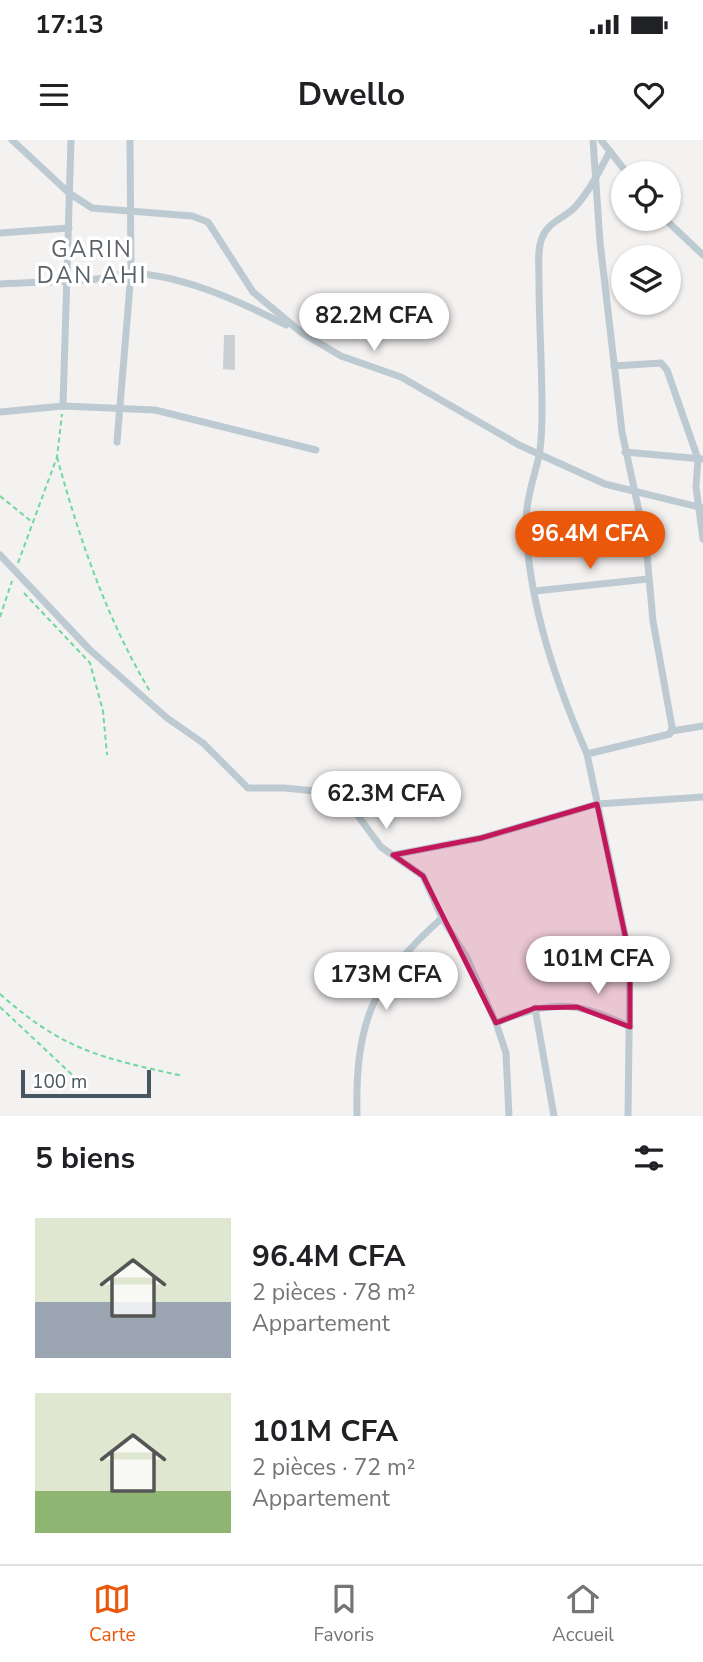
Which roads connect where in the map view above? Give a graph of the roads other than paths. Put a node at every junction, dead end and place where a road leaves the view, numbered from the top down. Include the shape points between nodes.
1 (12, 140) edge
2 (71, 140) edge
3 (130, 140) edge
4 (593, 140) edge
5 (601, 140) edge
6 (610, 151) junction
7 (618, 161) edge
8 (596, 177) junction
9 (69, 193) junction
10 (129, 213) junction
11 (69, 228) junction
12 (678, 231) edge
13 (0, 233) edge
14 (703, 254) edge
15 (131, 272) junction
16 (67, 281) junction
17 (0, 284) edge
18 (302, 334) junction
19 (614, 366) junction
20 (64, 406) junction
21 (120, 408) junction
22 (0, 412) edge
23 (117, 442) dead end
24 (316, 450) dead end
25 (625, 452) junction
26 (539, 455) junction
27 (701, 459) edge
28 (634, 494) junction
29 (701, 507) edge
30 (703, 539) edge
31 (0, 555) edge
32 (648, 579) junction
33 (534, 591) junction
34 (703, 726) edge
35 (672, 731) junction
36 (587, 754) junction
37 (703, 797) edge
38 (597, 804) junction
39 (393, 855) junction
40 (442, 918) junction
41 (535, 1008) junction
42 (496, 1023) junction
43 (630, 1027) junction
44 (357, 1116) edge
45 (509, 1116) edge
46 (554, 1116) edge
47 (628, 1116) edge

1 - 9 street
2 - 9 street
3 - 10 street
4 - 8 street
5 - 6 street
6 - 7 street
6 - 8 street
8 - 19 street
8 - 26 street via 573,209 548,226 542,238
9 - 10 street via 92,208
9 - 11 street
10 - 15 street
10 - 18 street via 192,216 208,222 253,292
11 - 13 street
11 - 16 street
12 - 14 street
15 - 16 street
15 - 18 street via 226,297
15 - 21 street
16 - 17 street
16 - 20 street
18 - 26 street via 341,356 401,377
19 - 25 street
19 - 27 street via 664,365
20 - 21 street
20 - 22 street
21 - 23 street
21 - 24 street via 162,411
25 - 27 street
25 - 28 street
26 - 28 street
26 - 33 street via 527,496
27 - 29 street via 696,487
28 - 29 street
28 - 32 street via 646,544
29 - 30 street
31 - 39 street via 89,649 167,718 203,743 248,788 334,793
32 - 33 street
32 - 35 street
33 - 36 street via 553,667
34 - 35 street
35 - 36 street
36 - 38 street
37 - 38 street
38 - 39 street via 481,838
38 - 43 street via 630,957
39 - 40 street via 423,876
40 - 42 street via 466,956
40 - 44 street via 408,948 375,1001 359,1045
41 - 42 street
41 - 43 street via 555,1004 592,1009
41 - 46 street
42 - 45 street via 506,1053
43 - 47 street

